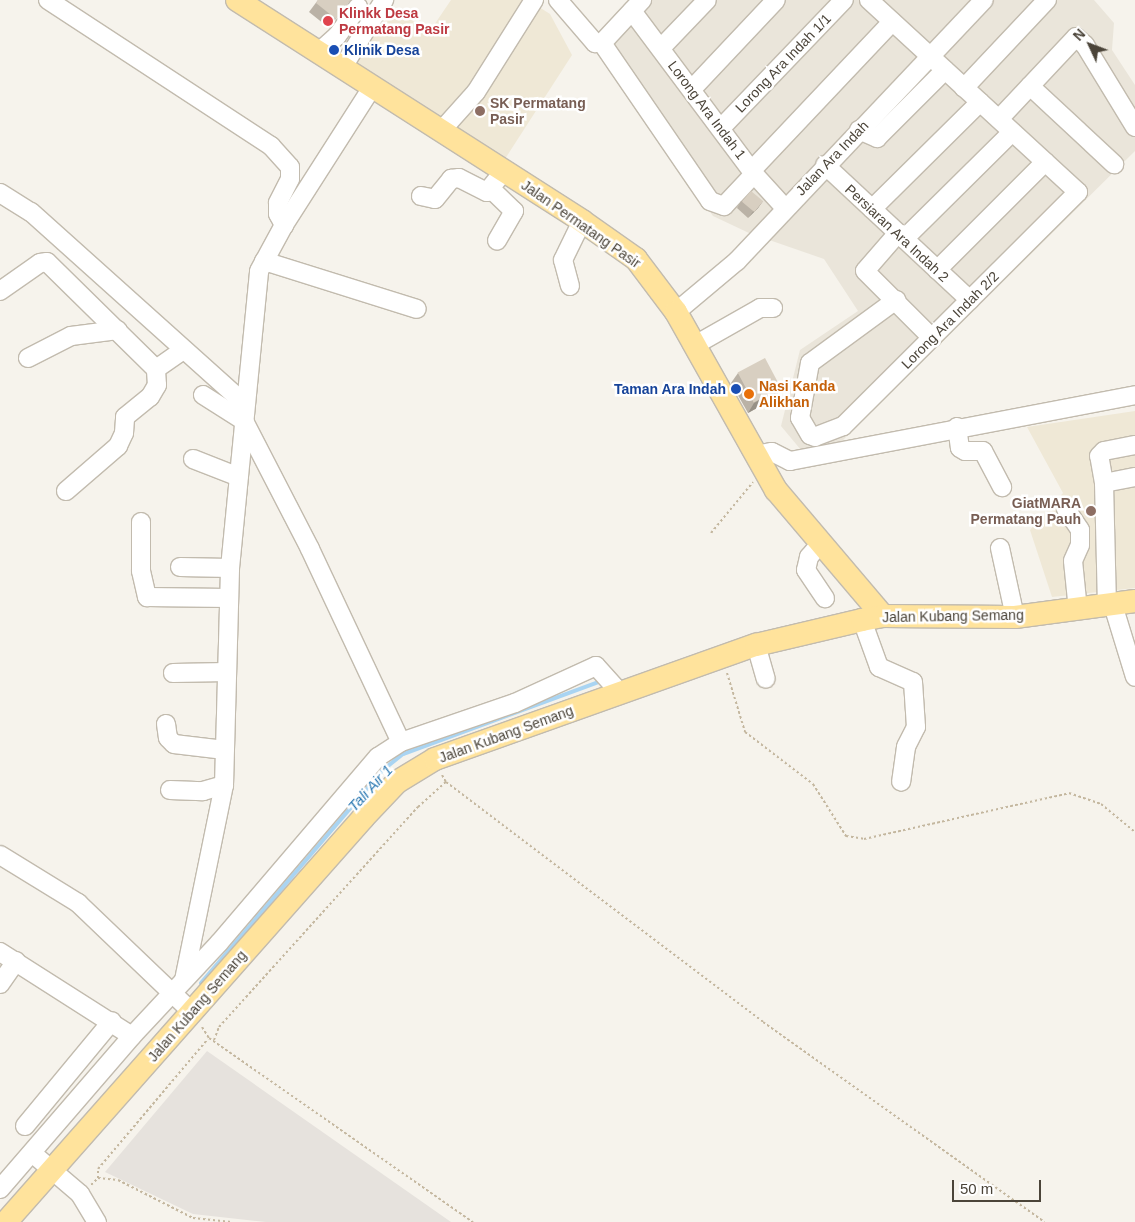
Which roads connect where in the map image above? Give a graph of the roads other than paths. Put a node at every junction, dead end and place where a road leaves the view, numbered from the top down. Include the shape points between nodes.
1 (48, 0) edge
2 (237, 0) edge
3 (384, 0) edge
4 (534, 0) edge
5 (558, 0) edge
6 (706, 0) edge
7 (776, 0) edge
8 (844, 0) edge
9 (869, 0) edge
10 (984, 0) edge
11 (1047, 0) edge
12 (637, 6) edge
13 (358, 7) dead end
14 (892, 22) junction
15 (602, 43) junction
16 (661, 48) junction
17 (319, 52) junction
18 (930, 56) junction
19 (343, 67) junction
20 (945, 70) junction
21 (373, 86) junction
22 (1030, 86) junction
23 (964, 88) junction
24 (692, 89) junction
25 (980, 102) junction
26 (999, 119) junction
27 (722, 127) junction
28 (1135, 127) edge
29 (859, 130) junction
30 (441, 132) junction
31 (1012, 132) junction
32 (1046, 162) junction
33 (1114, 164) dead end
34 (825, 165) junction
35 (504, 171) junction
36 (753, 172) junction
37 (491, 190) junction
38 (0, 192) edge
39 (421, 196) dead end
40 (784, 208) junction
41 (872, 209) junction
42 (582, 221) junction
43 (284, 225) junction
44 (901, 236) junction
45 (497, 240) dead end
46 (264, 261) junction
47 (98, 270) junction
48 (937, 270) junction
49 (570, 286) dead end
50 (78, 290) junction
51 (0, 291) edge
52 (896, 300) junction
53 (970, 300) junction
54 (773, 308) dead end
55 (417, 310) dead end
56 (676, 312) junction
57 (118, 330) junction
58 (932, 338) junction
59 (695, 345) junction
60 (183, 350) junction
61 (28, 358) dead end
62 (156, 369) junction
63 (203, 395) dead end
64 (1135, 395) edge
65 (244, 403) junction
66 (244, 421) junction
67 (957, 427) junction
68 (1135, 445) edge
69 (193, 459) dead end
70 (760, 462) junction
71 (239, 477) junction
72 (1135, 477) edge
73 (1104, 483) junction
74 (1002, 487) dead end
75 (66, 491) dead end
76 (1066, 509) dead end
77 (141, 522) dead end
78 (820, 543) junction
79 (1000, 548) dead end
80 (180, 567) dead end
81 (230, 568) junction
82 (229, 598) junction
83 (825, 598) dead end
84 (1135, 601) edge
85 (1110, 606) junction
86 (1078, 610) junction
87 (884, 616) junction
88 (1015, 617) junction
89 (862, 620) junction
90 (756, 645) junction
91 (227, 672) junction
92 (173, 673) dead end
93 (1135, 677) edge
94 (766, 679) dead end
95 (620, 693) junction
96 (166, 724) dead end
97 (401, 742) junction
98 (225, 750) junction
99 (901, 782) dead end
100 (224, 785) junction
101 (170, 790) dead end
102 (0, 855) edge
103 (0, 952) edge
104 (16, 961) junction
105 (0, 984) edge
106 (178, 986) junction
107 (192, 1012) junction
108 (112, 1021) junction
109 (132, 1036) junction
110 (52, 1096) junction
111 (70, 1108) junction
112 (25, 1126) dead end
113 (32, 1153) junction
114 (52, 1170) junction
115 (0, 1188) edge
116 (6, 1222) edge
117 (97, 1222) edge

1 - 43 street via 271,146 290,167 290,179 278,203 278,214
2 - 17 main road, Jalan Permatang Pasir
3 - 19 street
4 - 30 street via 476,92
5 - 15 street via 595,43
6 - 16 street
7 - 24 street
8 - 27 street, Lorong Ara Indah 1/1
9 - 14 street
10 - 18 street, Jalan Ara Indah
11 - 23 street
12 - 15 street
12 - 16 street, Lorong Ara Indah 1
13 - 17 street via 338,36
14 - 18 street
14 - 36 street
15 - 36 street via 710,201 724,206
16 - 24 street, Lorong Ara Indah 1
17 - 19 main road, Jalan Permatang Pasir
18 - 20 street
18 - 29 street, Jalan Ara Indah
19 - 21 main road, Jalan Permatang Pasir
20 - 23 street
20 - 29 street via 877,138
21 - 30 main road, Jalan Permatang Pasir
21 - 43 street
22 - 26 street
22 - 28 street via 1076,37 1085,45
22 - 33 street
23 - 25 street
24 - 27 street, Lorong Ara Indah 1
25 - 26 street
25 - 41 street
26 - 31 street
27 - 36 street, Lorong Ara Indah 1
29 - 34 street, Jalan Ara Indah
30 - 35 main road, Jalan Permatang Pasir
31 - 32 street
31 - 44 street
32 - 48 street
32 - 53 street, Lorong Ara Indah 2/2 via 1078,192
34 - 40 street, Jalan Ara Indah
34 - 41 street, Persiaran Ara Indah 2
35 - 37 street
35 - 42 main road, Jalan Permatang Pasir
36 - 40 street, Lorong Ara Indah 1
37 - 39 street via 487,192 459,178 451,179 435,199
37 - 45 street via 514,211
38 - 47 street via 31,212
40 - 56 street, Jalan Ara Indah via 736,261
41 - 44 street, Persiaran Ara Indah 2
42 - 49 street via 562,260
42 - 56 main road, Jalan Permatang Pasir via 647,270
43 - 46 street
44 - 48 street, Persiaran Ara Indah 2
44 - 52 street via 866,271
46 - 55 street
46 - 65 street via 259,271
47 - 50 street
47 - 60 street
48 - 53 street, Persiaran Ara Indah 2
50 - 51 street via 44,262
50 - 57 street
52 - 58 street
52 - 58 street, Lorong Ara Indah 2/2 via 810,362 800,418 815,437 843,426
53 - 58 street, Lorong Ara Indah 2/2
54 - 59 street via 760,308
56 - 59 main road, Jalan Permatang Pasir
57 - 61 street via 71,336
57 - 62 street
59 - 70 main road, Jalan Permatang Pasir
60 - 62 street
60 - 65 street
62 - 75 street via 157,385 150,397 125,417 124,433 118,446
63 - 66 street
64 - 67 street
65 - 66 street
66 - 71 street
66 - 97 street via 310,549
67 - 70 street via 790,461 772,452
67 - 74 street via 960,448 983,451
68 - 73 street via 1104,451 1099,456
69 - 71 street
70 - 78 main road, Jalan Permatang Pasir via 776,490
71 - 81 street
72 - 73 street
73 - 85 street
76 - 86 street via 1080,530 1080,545 1073,561
77 - 82 street via 141,571 147,597
78 - 83 street via 809,557 806,570
78 - 87 main road, Jalan Permatang Pasir
79 - 88 street
80 - 81 street
81 - 82 street
82 - 91 street
84 - 85 main road, Jalan Kubang Semang
85 - 86 main road, Jalan Kubang Semang
85 - 93 street
86 - 88 main road, Jalan Kubang Semang
87 - 88 main road, Jalan Kubang Semang
87 - 89 main road, Jalan Kubang Semang
89 - 90 main road, Jalan Kubang Semang
89 - 99 street via 879,667 913,682 916,726 906,747
90 - 94 street
90 - 95 main road, Jalan Kubang Semang
91 - 92 street
91 - 98 street
95 - 97 street via 596,666 515,703
95 - 107 main road, Jalan Kubang Semang via 435,759 397,782
96 - 98 street via 168,738 174,744
97 - 106 street via 378,757
98 - 100 street
100 - 101 street via 203,791
100 - 106 street
102 - 106 street via 78,903
103 - 104 street
104 - 105 street
104 - 108 street
106 - 107 street
106 - 109 street
107 - 114 main road, Jalan Kubang Semang
108 - 109 street
108 - 110 street
109 - 111 street
110 - 111 street
110 - 112 street
111 - 113 street
113 - 114 street
113 - 115 street
114 - 116 main road, Jalan Kubang Semang
114 - 117 street via 80,1194

